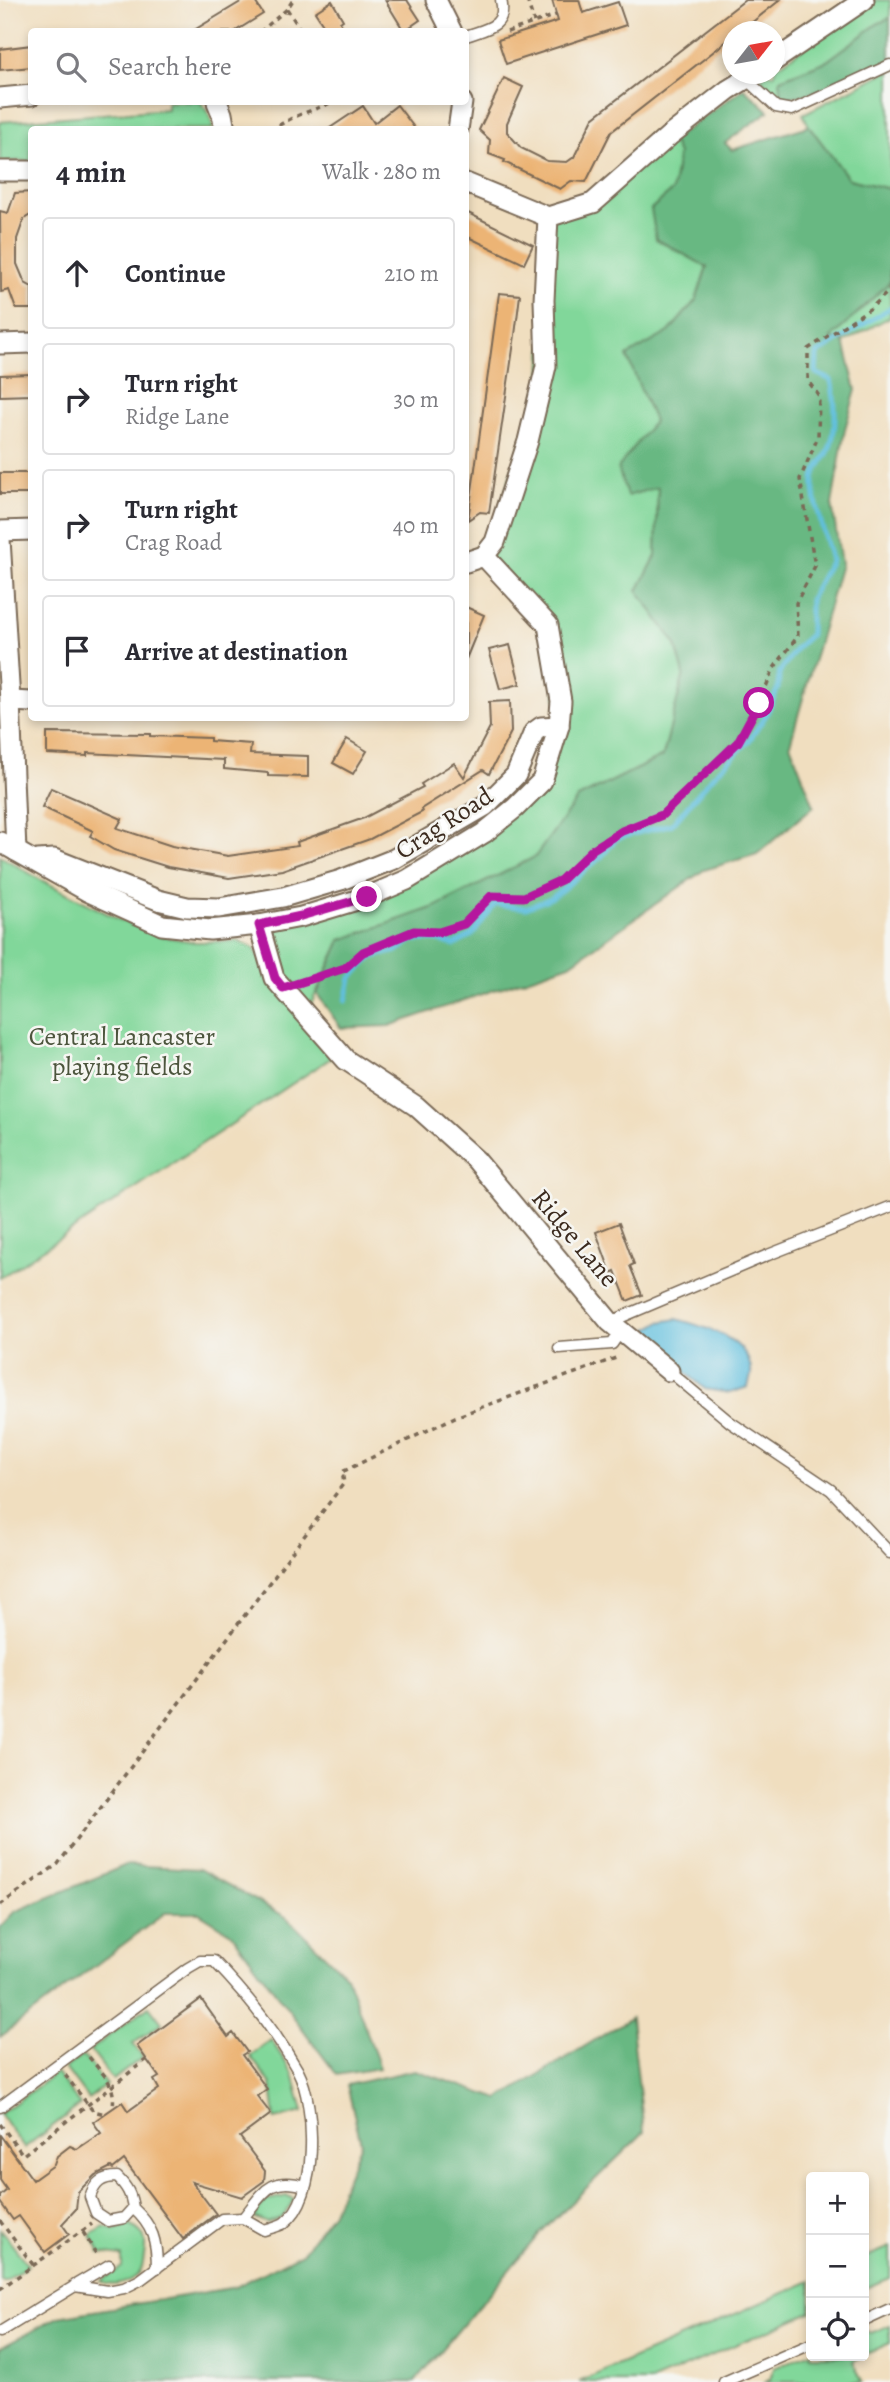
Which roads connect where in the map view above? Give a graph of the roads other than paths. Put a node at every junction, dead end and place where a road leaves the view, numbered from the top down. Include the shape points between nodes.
1 (436, 0) edge
2 (501, 0) edge
3 (864, 0) edge
4 (450, 28) edge
5 (469, 35) edge
6 (785, 54) edge
7 (890, 65) edge
8 (737, 84) edge
9 (757, 84) edge
10 (28, 95) edge
11 (0, 97) edge
12 (218, 105) edge
13 (462, 105) edge
14 (224, 126) edge
15 (459, 126) edge
16 (0, 171) edge
17 (28, 172) edge
18 (469, 184) edge
19 (548, 217) junction
20 (0, 344) edge
21 (28, 344) edge
22 (28, 530) edge
23 (0, 531) edge
24 (0, 539) edge
25 (475, 559) edge
26 (10, 701) junction
27 (28, 702) edge
28 (559, 726) junction
29 (17, 851) edge
30 (259, 925) junction
31 (890, 1207) edge
32 (622, 1331) junction
33 (559, 1348) dead end
34 (669, 1371) joint
35 (890, 1553) edge
36 (0, 2107) edge
37 (305, 2186) junction
38 (133, 2207) junction
39 (243, 2218) junction
40 (107, 2266) road end
41 (157, 2268) junction
42 (75, 2286) junction
43 (890, 2309) edge
44 (869, 2319) edge
45 (0, 2332) edge
46 (806, 2346) edge
47 (724, 2382) edge

1 - 4 street
2 - 5 lane via 501,19
3 - 6 street
7 - 9 lane via 792,110 776,107
8 - 19 street via 593,203
10 - 11 street
12 - 14 street
13 - 15 street
16 - 17 street
18 - 19 street
19 - 25 street via 546,366 512,496 495,542
20 - 21 street
22 - 23 street
24 - 26 street
25 - 28 street, Crag Road via 548,625 561,701
26 - 27 street
26 - 29 street
28 - 29 street, Crag Road via 541,727 534,733 516,775 485,806 394,859 284,897 219,908 187,907 54,859
28 - 30 street, Crag Road via 542,781 484,833 407,880 367,897
29 - 30 street, Crag Road via 87,891 162,925 210,930
30 - 32 street, Ridge Lane via 275,978 346,1060 416,1106 476,1160
31 - 32 lane via 768,1255
32 - 33 lane via 612,1344
32 - 34 street, Ridge Lane
34 - 35 lane, Ridge Lane via 730,1422 831,1490
36 - 37 lane via 188,1968 200,1961 214,1961 299,2074 313,2146
37 - 39 lane via 290,2182 269,2186
37 - 39 lane via 299,2204 284,2223 264,2230
38 - 38 lane via 127,2186 117,2178 106,2177 95,2184 90,2197 103,2218 124,2218
38 - 41 lane via 157,2245
39 - 41 lane via 222,2219
40 - 42 lane
41 - 42 lane via 124,2288 107,2291
42 - 45 lane
43 - 44 lane
46 - 47 lane

